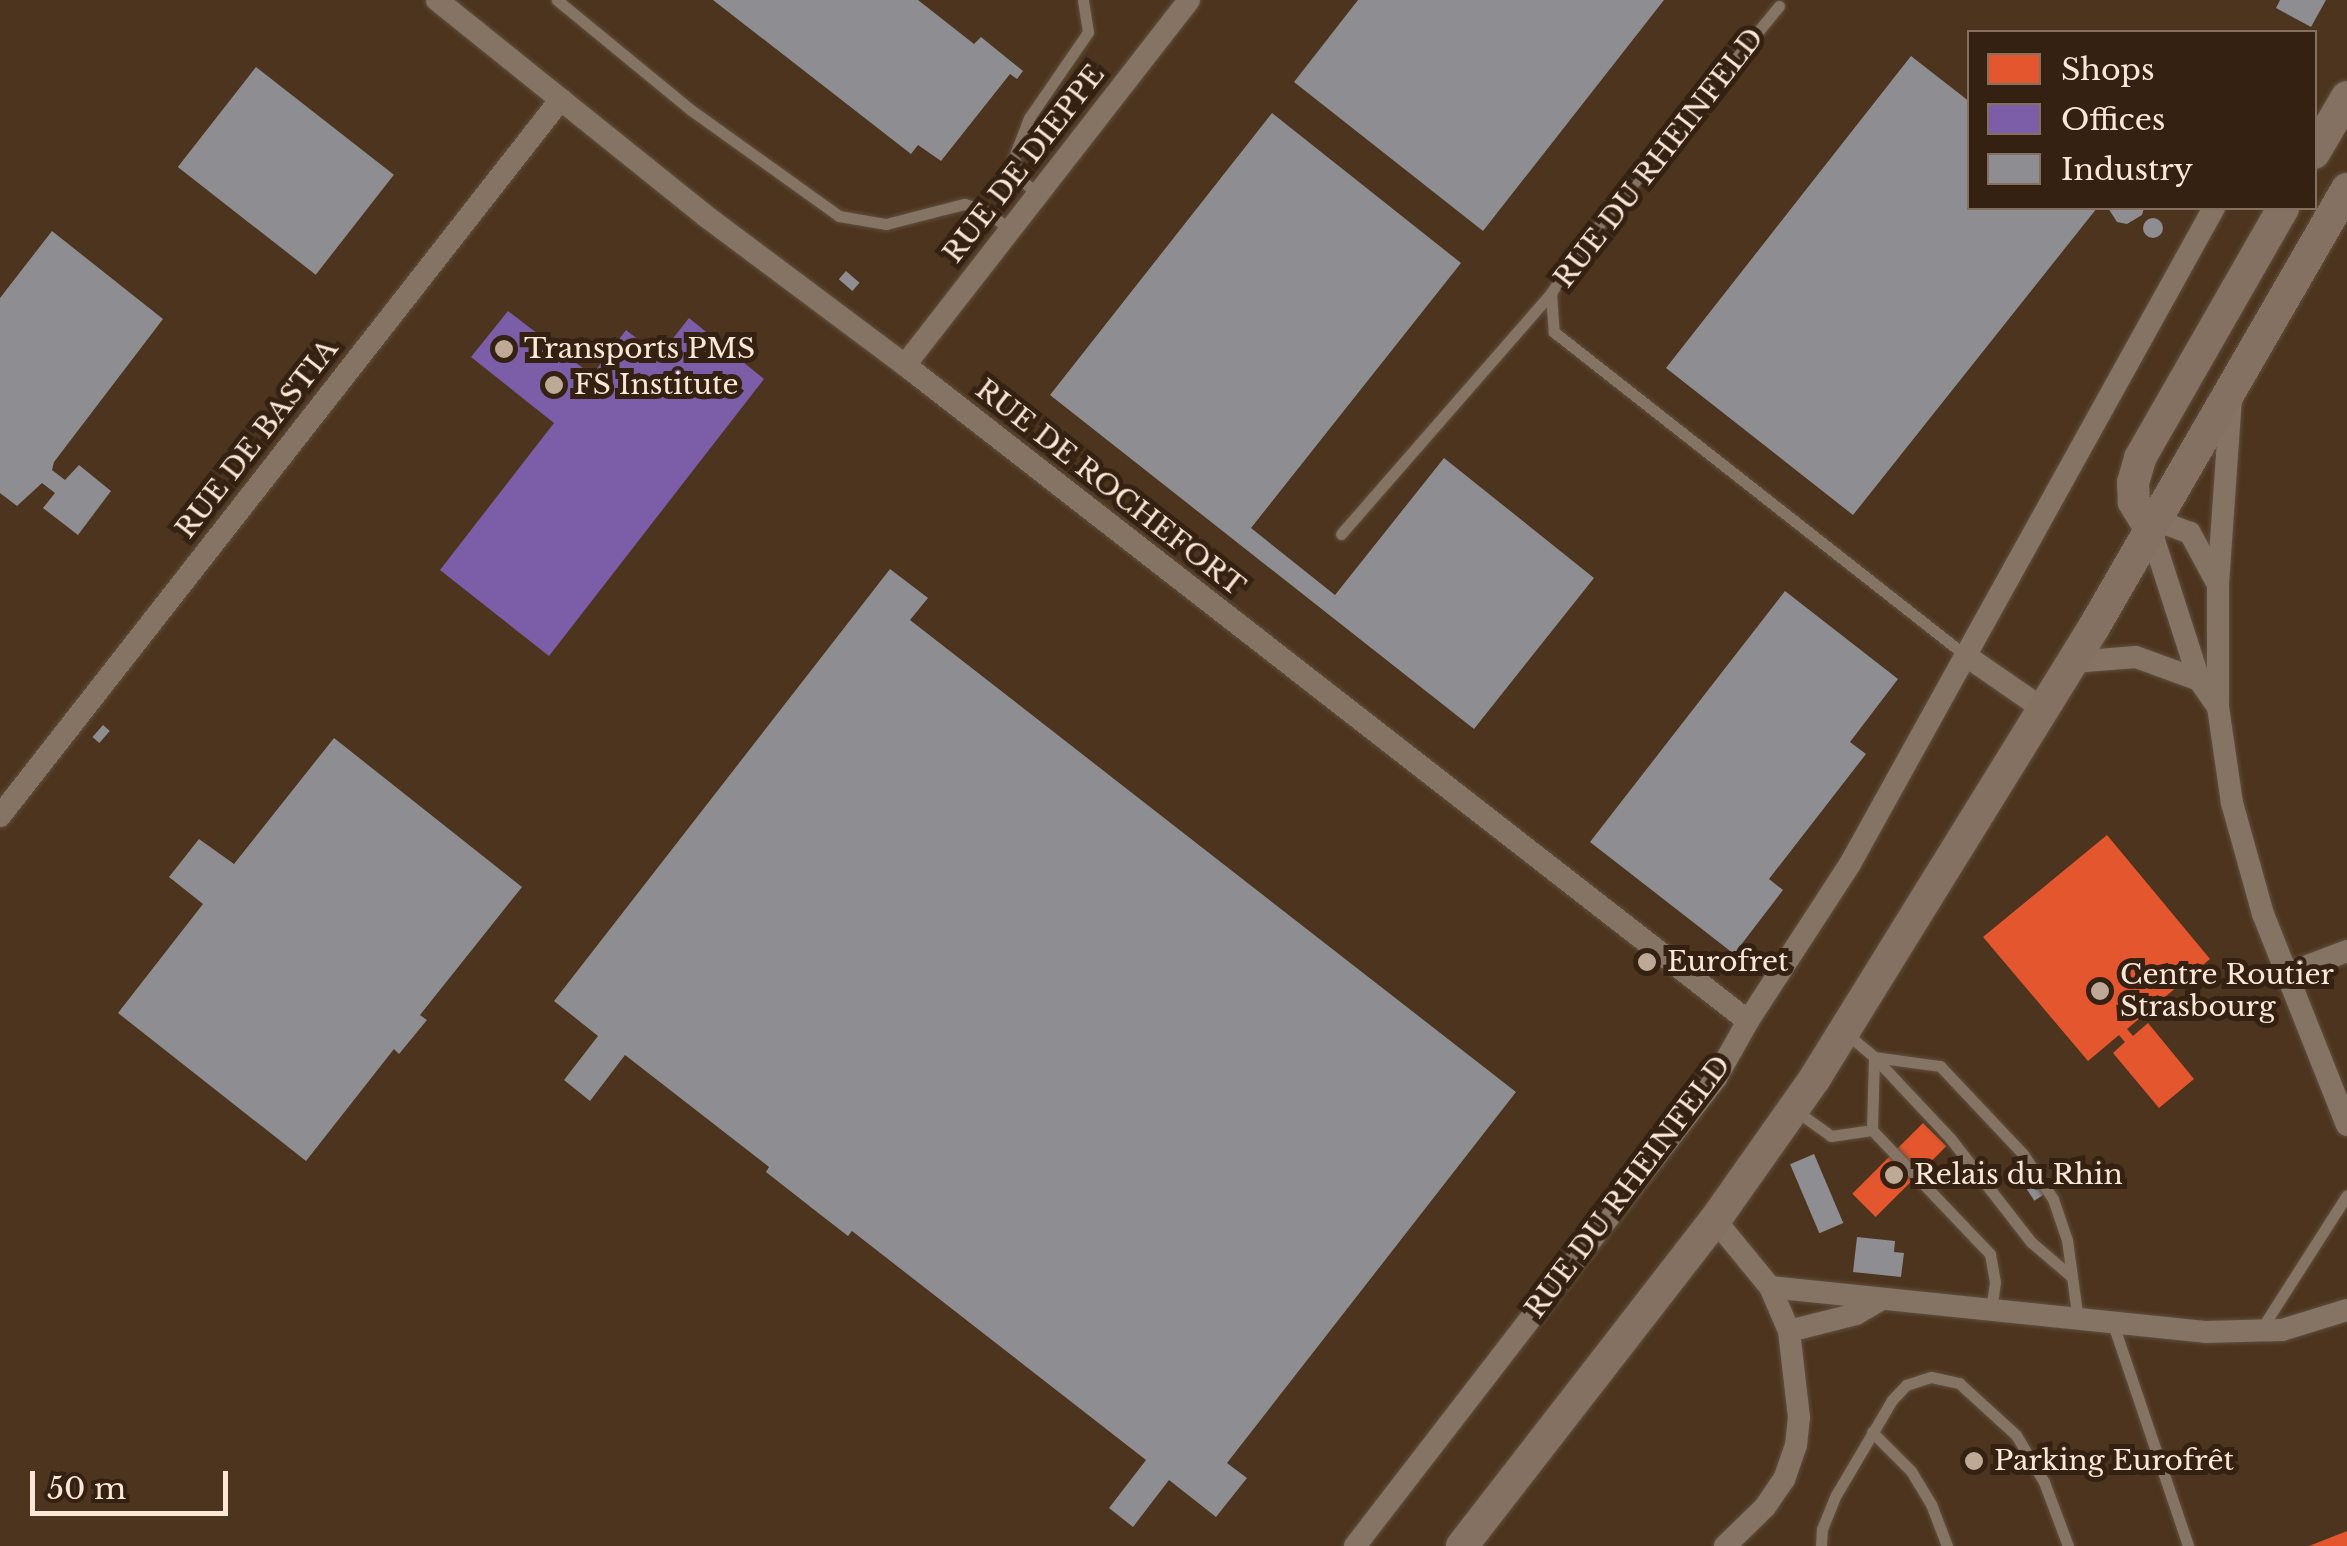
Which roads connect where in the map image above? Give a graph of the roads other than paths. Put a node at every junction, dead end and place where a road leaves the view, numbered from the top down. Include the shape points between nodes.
1 (436, 0) edge
2 (556, 0) edge
3 (1083, 0) edge
4 (1189, 0) edge
5 (1779, 6) dead end
6 (2347, 97) edge
7 (561, 99) junction
8 (2317, 148) edge
9 (2347, 189) edge
10 (1039, 193) junction
11 (2213, 210) edge
12 (2282, 210) edge
13 (1010, 230) junction
14 (1551, 293) junction
15 (906, 365) junction
16 (2231, 390) junction
17 (2150, 528) junction
18 (1341, 534) dead end
19 (2218, 584) junction
20 (1965, 655) junction
21 (2073, 662) junction
22 (2199, 680) junction
23 (2218, 707) junction
24 (2043, 709) junction
25 (0, 816) edge
26 (2347, 951) edge
27 (2290, 974) junction
28 (1748, 1021) junction
29 (1844, 1032) junction
30 (1874, 1056) junction
31 (1793, 1109) junction
32 (2347, 1125) edge
33 (1872, 1130) junction
34 (2347, 1195) edge
35 (1715, 1220) junction
36 (2072, 1277) junction
37 (1770, 1288) junction
38 (1880, 1300) junction
39 (2347, 1310) edge
40 (1990, 1311) junction
41 (2078, 1320) junction
42 (2113, 1324) junction
43 (1789, 1330) junction
44 (2260, 1332) junction
45 (1872, 1432) junction
46 (1355, 1546) edge
47 (1462, 1546) edge
48 (1725, 1546) edge
49 (1821, 1546) edge
50 (1946, 1546) edge
51 (2068, 1546) edge
52 (2188, 1546) edge

1 - 7 street, RUE DE ROCHEFORT
2 - 13 lane via 691,110 839,216 886,224 964,204 983,208
3 - 10 lane via 1088,32 1029,118 1014,157 1022,181
4 - 10 street, RUE DE DIEPPE
5 - 14 lane, RUE DU RHEINFELD via 1580,248
6 - 8 street
7 - 15 street, RUE DE ROCHEFORT
7 - 25 street, RUE DE BASTIA
9 - 16 street
10 - 13 street, RUE DE DIEPPE
11 - 20 street, RUE DU RHEINFELD
12 - 17 street via 2140,458 2134,502
13 - 15 street, RUE DE DIEPPE
14 - 18 lane
14 - 20 lane, RUE DU RHEINFELD via 1554,332
15 - 28 street, RUE DE ROCHEFORT
16 - 17 street
16 - 19 street
17 - 19 street via 2166,524 2190,533
17 - 21 street
17 - 22 street
19 - 23 street
20 - 24 street, RUE DU RHEINFELD
20 - 28 street, RUE DU RHEINFELD via 1850,864
21 - 22 street via 2136,657
21 - 24 street
22 - 23 street
23 - 27 street via 2244,855
24 - 29 street
26 - 27 street
27 - 32 street
28 - 46 street, RUE DU RHEINFELD via 1716,1078
29 - 30 lane
29 - 31 street
30 - 33 lane
30 - 36 lane via 2032,1242
30 - 36 lane via 1940,1066 1971,1094 2052,1199 2068,1240
31 - 33 lane via 1832,1136
31 - 35 street
33 - 40 lane via 1990,1254
34 - 44 lane
35 - 37 street
35 - 47 street
36 - 41 lane
37 - 38 street
37 - 43 street
38 - 40 street
38 - 43 street via 1856,1314
39 - 44 street
40 - 41 street
41 - 42 street
42 - 44 street
42 - 52 lane
43 - 48 street via 1796,1445 1784,1479
45 - 49 lane via 1836,1495
45 - 50 lane via 1911,1471
45 - 51 lane via 1906,1385 1931,1377 1959,1383 2016,1434 2044,1482

